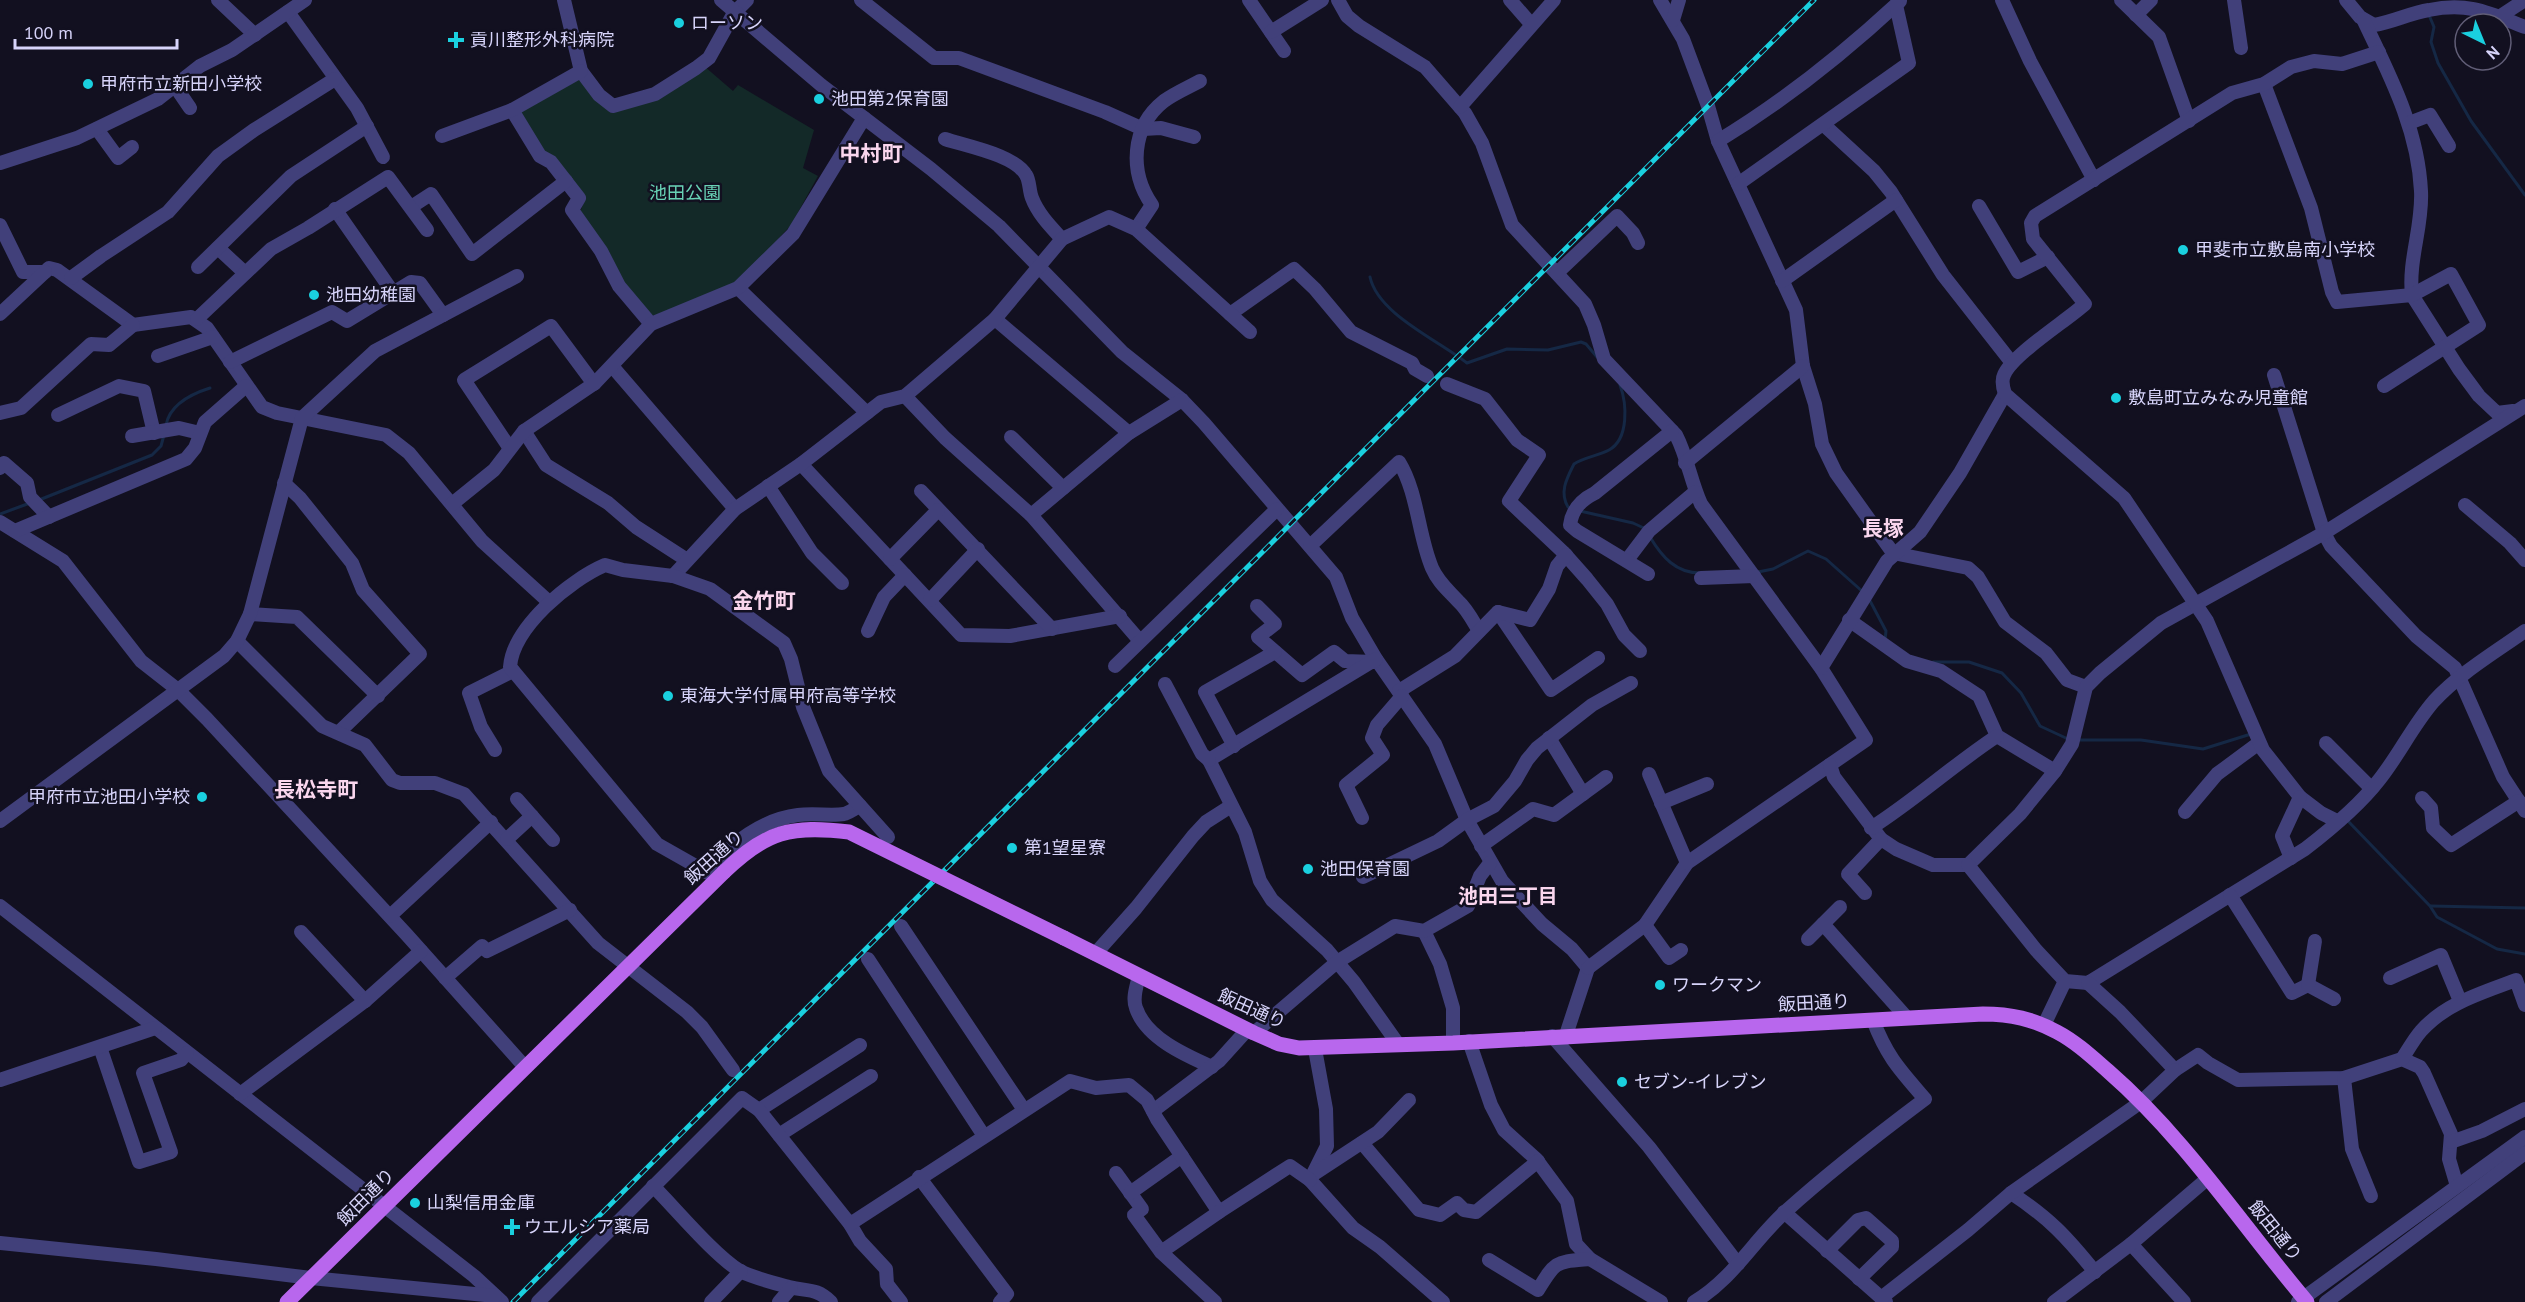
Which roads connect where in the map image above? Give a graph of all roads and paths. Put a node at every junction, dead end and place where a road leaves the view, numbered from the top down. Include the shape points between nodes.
1 (218, 0) edge
2 (305, 0) edge
3 (564, 0) edge
4 (721, 0) edge
5 (747, 0) edge
6 (861, 0) edge
7 (1249, 0) edge
8 (1322, 0) edge
9 (1338, 0) edge
10 (1510, 0) edge
11 (1554, 0) edge
12 (1660, 0) edge
13 (1679, 0) edge
14 (2002, 0) edge
15 (2121, 0) edge
16 (2151, 0) edge
17 (2234, 0) edge
18 (2346, 0) edge
19 (2525, 0) edge
20 (1899, 2) edge
21 (2476, 5) edge
22 (288, 12) junction
23 (2489, 12) edge
24 (2507, 12) edge
25 (734, 13) junction
26 (2136, 15) junction
27 (2363, 19) junction
28 (1673, 20) junction
29 (1531, 24) junction
30 (1271, 32) junction
31 (255, 35) junction
32 (2241, 48) dead end
33 (1284, 51) dead end
34 (2379, 52) junction
35 (581, 70) junction
36 (335, 79) junction
37 (1200, 81) dead end
38 (2264, 84) junction
39 (175, 86) junction
40 (1460, 107) junction
41 (190, 108) dead end
42 (512, 110) junction
43 (864, 118) junction
44 (2189, 121) junction
45 (2409, 123) junction
46 (1824, 125) junction
47 (367, 126) junction
48 (97, 129) junction
49 (1143, 129) junction
50 (442, 136) dead end
51 (1194, 138) dead end
52 (945, 139) dead end
53 (1718, 141) junction
54 (2449, 146) dead end
55 (132, 147) dead end
56 (383, 157) dead end
57 (0, 163) edge
58 (2094, 180) junction
59 (567, 181) junction
60 (1738, 184) junction
61 (1896, 200) junction
62 (1979, 206) dead end
63 (411, 207) junction
64 (335, 209) junction
65 (0, 225) edge
66 (1136, 229) junction
67 (427, 230) dead end
68 (1062, 239) junction
69 (1638, 243) dead end
70 (218, 248) junction
71 (2048, 257) junction
72 (1038, 266) junction
73 (198, 267) dead end
74 (45, 272) junction
75 (245, 273) junction
76 (1557, 273) junction
77 (517, 276) dead end
78 (71, 278) junction
79 (1782, 281) junction
80 (738, 288) junction
81 (392, 291) junction
82 (2412, 295) junction
83 (0, 314) edge
84 (1230, 314) junction
85 (443, 315) junction
86 (995, 319) junction
87 (197, 320) junction
88 (651, 324) junction
89 (132, 325) junction
90 (1250, 332) dead end
91 (213, 337) junction
92 (2444, 346) junction
93 (158, 356) dead end
94 (230, 362) junction
95 (2012, 363) junction
96 (612, 366) junction
97 (1803, 366) junction
98 (2274, 375) dead end
99 (1427, 376) dead end
100 (594, 384) junction
101 (1447, 384) dead end
102 (246, 386) junction
103 (2384, 386) dead end
104 (2005, 394) junction
105 (905, 396) junction
106 (1182, 400) junction
107 (2523, 410) edge
108 (0, 413) edge
109 (867, 413) junction
110 (58, 415) dead end
111 (302, 418) junction
112 (1672, 430) junction
113 (524, 431) junction
114 (154, 433) junction
115 (200, 433) junction
116 (1129, 434) junction
117 (132, 436) dead end
118 (1011, 437) dead end
119 (510, 447) junction
120 (1685, 463) junction
121 (801, 464) junction
122 (0, 468) edge
123 (284, 483) junction
124 (768, 486) junction
125 (1063, 488) junction
126 (921, 491) dead end
127 (1695, 492) junction
128 (452, 504) junction
129 (2465, 505) dead end
130 (735, 509) junction
131 (1276, 509) junction
132 (938, 510) junction
133 (1031, 515) junction
134 (49, 517) junction
135 (0, 522) edge
136 (15, 531) junction
137 (2324, 533) junction
138 (1310, 546) junction
139 (978, 549) junction
140 (1893, 553) junction
141 (1566, 555) junction
142 (890, 559) junction
143 (687, 560) junction
144 (1627, 560) junction
145 (2525, 560) edge
146 (1648, 574) dead end
147 (905, 575) junction
148 (673, 576) junction
149 (1754, 576) junction
150 (1701, 578) dead end
151 (842, 583) dead end
152 (930, 600) junction
153 (549, 602) junction
154 (2195, 604) junction
155 (1257, 606) dead end
156 (1498, 612) junction
157 (250, 614) junction
158 (1120, 616) junction
159 (1849, 620) junction
160 (1052, 629) junction
161 (868, 631) dead end
162 (1479, 631) junction
163 (2525, 631) edge
164 (237, 641) junction
165 (1140, 641) junction
166 (1275, 651) junction
167 (1640, 651) dead end
168 (1598, 658) dead end
169 (1375, 661) junction
170 (1115, 666) dead end
171 (1821, 668) junction
172 (513, 671) junction
173 (2459, 677) junction
174 (1631, 683) dead end
175 (1165, 684) dead end
176 (2086, 687) junction
177 (178, 690) junction
178 (1400, 694) junction
179 (378, 696) junction
180 (339, 732) junction
181 (1997, 736) junction
182 (1549, 738) junction
183 (2259, 743) junction
184 (2326, 743) dead end
185 (1234, 746) junction
186 (495, 750) dead end
187 (1209, 760) junction
188 (1830, 765) junction
189 (2055, 771) junction
190 (1649, 774) dead end
191 (1606, 777) dead end
192 (1707, 783) dead end
193 (2371, 788) junction
194 (1583, 794) junction
195 (2300, 797) junction
196 (2422, 798) dead end
197 (517, 799) dead end
198 (1661, 803) junction
199 (860, 806) junction
200 (1231, 806) junction
201 (2522, 806) edge
202 (2185, 812) dead end
203 (532, 816) junction
204 (1362, 818) dead end
205 (1467, 820) junction
206 (0, 821) edge
207 (2337, 821) junction
208 (491, 822) junction
209 (1872, 828) junction
210 (888, 837) dead end
211 (507, 839) junction
212 (1881, 839) junction
213 (553, 840) dead end
214 (1481, 846) junction
215 (2291, 858) junction
216 (1491, 863) junction
217 (1687, 863) junction
218 (1968, 865) junction
219 (715, 874) junction
220 (1362, 877) dead end
221 (1865, 893) dead end
222 (2230, 895) junction
223 (0, 906) edge
224 (1840, 907) dead end
225 (570, 910) junction
226 (390, 916) junction
227 (14, 917) junction
228 (0, 922) edge
229 (1823, 924) junction
230 (1645, 925) junction
231 (901, 926) dead end
232 (1424, 931) junction
233 (301, 932) dead end
234 (1808, 939) dead end
235 (2315, 941) dead end
236 (1681, 950) dead end
237 (421, 951) junction
238 (1095, 954) junction
239 (868, 959) dead end
240 (1338, 962) junction
241 (627, 967) junction
242 (1588, 968) junction
243 (1139, 975) junction
244 (445, 978) junction
245 (2390, 978) dead end
246 (2065, 981) junction
247 (2088, 983) junction
248 (2308, 985) junction
249 (2334, 999) dead end
250 (365, 1001) junction
251 (2460, 1001) junction
252 (2525, 1005) edge
253 (1907, 1018) junction
254 (1873, 1020) junction
255 (2044, 1025) junction
256 (155, 1028) junction
257 (1251, 1032) junction
258 (1559, 1036) junction
259 (1469, 1041) junction
260 (1453, 1043) junction
261 (1398, 1044) junction
262 (860, 1045) dead end
263 (100, 1047) junction
264 (1315, 1049) junction
265 (187, 1053) junction
266 (2402, 1059) junction
267 (524, 1066) junction
268 (1212, 1067) junction
269 (733, 1070) dead end
270 (2175, 1070) junction
271 (871, 1076) dead end
272 (2344, 1078) junction
273 (0, 1080) edge
274 (240, 1094) junction
275 (1409, 1100) dead end
276 (2141, 1102) junction
277 (2525, 1108) edge
278 (759, 1110) junction
279 (1024, 1110) junction
280 (1153, 1111) junction
281 (779, 1136) junction
282 (984, 1136) junction
283 (2525, 1137) edge
284 (2451, 1142) junction
285 (1362, 1143) junction
286 (2525, 1153) edge
287 (1182, 1156) junction
288 (1538, 1161) junction
289 (1116, 1173) dead end
290 (919, 1177) junction
291 (1311, 1178) junction
292 (2207, 1179) junction
293 (653, 1186) junction
294 (2457, 1186) junction
295 (1130, 1193) junction
296 (2011, 1193) junction
297 (2371, 1196) dead end
298 (384, 1207) junction
299 (1219, 1212) junction
300 (1784, 1212) junction
301 (850, 1224) junction
302 (0, 1243) edge
303 (2131, 1244) junction
304 (1827, 1251) junction
305 (1161, 1252) junction
306 (1590, 1259) junction
307 (1489, 1260) dead end
308 (1738, 1264) junction
309 (741, 1271) junction
310 (2095, 1272) junction
311 (311, 1278) junction
312 (1859, 1279) junction
313 (792, 1288) junction
314 (1425, 1296) edge
315 (498, 1299) edge
316 (1884, 1300) edge
317 (2303, 1301) edge
318 (287, 1302) edge
319 (538, 1302) edge
320 (711, 1302) edge
321 (779, 1302) edge
322 (831, 1302) edge
323 (901, 1302) edge
324 (1000, 1302) edge
325 (1215, 1302) edge
326 (1443, 1302) edge
327 (1661, 1302) edge
328 (1694, 1302) edge
329 (2054, 1302) edge
330 (2184, 1302) edge
331 (2326, 1302) edge

1 - 31 street
2 - 22 street
3 - 35 street
4 - 25 street
5 - 25 street
6 - 49 street via 934,58 959,58
7 - 30 street
8 - 30 street
9 - 40 street via 1347,16 1359,26 1425,67
10 - 29 street
11 - 29 street
12 - 28 street
13 - 28 street
14 - 58 street
15 - 26 street
16 - 26 street
17 - 32 street
18 - 27 street
19 - 24 street
20 - 46 street via 1909,63
20 - 53 street via 1826,67 1757,118
21 - 23 street
21 - 27 street via 2429,10 2374,25
22 - 31 street
22 - 36 street
25 - 35 street via 709,58 655,94 613,106 599,95
25 - 43 street
26 - 44 street via 2159,38
27 - 34 street
28 - 53 street via 1706,100
29 - 40 street
30 - 33 street
31 - 39 street via 200,66
34 - 38 street via 2342,64 2314,61 2291,67
34 - 45 street
35 - 42 street
36 - 47 street
36 - 78 street via 218,156 168,213
37 - 49 street via 1164,101
38 - 44 street via 2232,93
38 - 82 street via 2311,208 2337,302
39 - 41 street
39 - 48 street via 158,99
40 - 76 street via 1482,143 1512,225
42 - 50 street
42 - 59 street via 540,156 551,162
43 - 72 street via 999,226
43 - 80 street via 793,234
44 - 58 street
45 - 54 street via 2430,115
45 - 82 street via 2421,192 2410,278
46 - 60 street
46 - 61 street via 1874,171
47 - 56 street
47 - 70 street via 291,176
48 - 55 street via 118,158
48 - 57 street
49 - 51 street via 1161,128
49 - 66 street via 1135,157 1142,190 1152,205
52 - 68 street via 993,154 1026,174 1039,213
53 - 60 street
58 - 71 street via 2035,216 2031,223 2033,239
59 - 63 street via 472,254 431,194
59 - 88 street via 579,198 572,210 601,251 619,286
60 - 79 street
61 - 79 street
61 - 95 street via 1943,275
62 - 71 street via 2018,272
63 - 64 street via 388,177
63 - 67 street
64 - 75 street via 271,249
64 - 81 street
65 - 74 street via 22,272
66 - 68 street via 1109,217
66 - 84 street
68 - 72 street
69 - 76 street via 1617,216
70 - 73 street
70 - 75 street
71 - 95 street via 2085,304
72 - 86 street
72 - 106 street via 1122,352
74 - 78 street via 49,268
74 - 83 street
75 - 87 street
76 - 112 street via 1585,304 1604,359
77 - 85 street
78 - 89 street
79 - 97 street via 1796,310
80 - 88 street
80 - 109 street
81 - 85 street via 411,282 420,283
81 - 94 street via 347,321 332,312
82 - 92 street
82 - 92 street via 2451,274 2479,325
84 - 90 street
84 - 99 street via 1294,269 1351,332 1412,363
85 - 111 street via 375,351
86 - 105 street
86 - 116 street
87 - 89 street via 191,316
87 - 91 street
88 - 96 street
89 - 108 street via 109,345 91,344 21,408
91 - 93 street
91 - 94 street
92 - 103 street
92 - 107 street via 2479,396 2497,413
94 - 102 street
95 - 104 street via 2003,376
96 - 100 street
96 - 130 street
97 - 120 street
97 - 140 street via 1822,444 1836,473
98 - 137 street
100 - 113 street
100 - 119 street via 551,326 464,380
101 - 141 street via 1485,399 1517,440 1539,455 1509,501
102 - 111 street via 262,407
102 - 115 street via 205,422
104 - 140 street via 1920,532
104 - 154 street via 2124,498
105 - 109 street via 881,402
105 - 133 street via 945,438
106 - 116 street
106 - 131 street
107 - 137 street
109 - 121 street
110 - 114 street via 119,386 144,391
111 - 123 street
111 - 128 street via 386,435 409,453
112 - 120 street via 1682,447
112 - 144 street via 1587,497 1571,518 1570,525 1577,531
113 - 119 street
113 - 143 street via 546,465 608,503 636,527
114 - 115 street via 179,428
114 - 117 street
115 - 134 street via 186,459
116 - 125 street
118 - 125 street
119 - 128 street via 494,470
120 - 127 street
121 - 124 street
121 - 142 street
122 - 134 street via 4,463 27,483 30,497
123 - 157 street
123 - 179 street via 351,563 363,590 420,654
124 - 130 street
124 - 151 street via 812,553
125 - 133 street
126 - 132 street
127 - 144 street via 1649,531
127 - 149 street
128 - 153 street via 482,541
129 - 145 street
130 - 143 street
131 - 138 street
131 - 165 street
132 - 139 street
132 - 142 street
133 - 158 street
134 - 136 street
135 - 136 street
136 - 177 street via 63,561 141,661
137 - 154 street
137 - 173 street via 2339,554 2416,636 2455,668
138 - 162 street via 1399,462 1407,475 1433,571
138 - 169 street via 1336,577
139 - 152 street
139 - 160 street
140 - 159 street
140 - 176 street via 1968,568 1978,577 2005,622 2046,653 2067,680
141 - 156 street via 1530,620
141 - 167 street
142 - 147 street
143 - 148 street
144 - 146 street
147 - 152 street
147 - 161 street via 884,597
148 - 153 street via 605,565
148 - 199 street via 710,589 784,643 803,707 829,771
149 - 150 street
149 - 171 street
152 - 160 street via 961,635 1010,636
153 - 172 street via 518,641 511,655
154 - 176 street via 2162,623
154 - 183 street via 2207,621
155 - 166 street via 1275,624 1258,636
156 - 162 street
156 - 168 street via 1551,690
157 - 164 street
157 - 179 street via 297,617
158 - 160 street
158 - 165 street
159 - 171 street
159 - 181 street via 1906,661 1941,671 1979,696
162 - 178 street via 1455,656
163 - 173 street
164 - 177 street via 224,656
164 - 180 street via 322,726
165 - 170 street
166 - 169 street via 1302,675 1334,652 1345,661
166 - 185 street via 1205,693
169 - 178 street
169 - 185 street
171 - 188 street via 1866,740
172 - 186 street via 469,693 481,727
172 - 219 street via 657,844
173 - 193 street via 2413,727
173 - 201 street via 2503,777
174 - 182 street via 1592,705
175 - 187 street via 1202,754
176 - 189 street via 2072,744
177 - 206 street
177 - 226 street
178 - 204 street via 1372,738 1383,755 1346,785
178 - 205 street via 1435,744
179 - 180 street
180 - 208 street via 365,746 392,780 452,787
181 - 189 street
181 - 209 street
182 - 194 street
182 - 205 street via 1527,760 1504,796 1482,814
183 - 195 street
183 - 202 street via 2217,774
184 - 193 street
185 - 187 street
187 - 200 street
188 - 209 street via 1834,777
188 - 217 street
189 - 218 street via 2020,814
190 - 198 street
191 - 194 street
192 - 198 street
193 - 207 street
194 - 214 street via 1554,815 1533,809
195 - 207 street
195 - 215 street via 2282,836
196 - 201 street via 2431,808 2433,828 2451,844
197 - 203 street
198 - 217 street
199 - 210 street
199 - 219 street via 845,814 818,813 771,821 740,839
200 - 238 street via 1206,822
200 - 240 street via 1245,832 1260,881 1272,900
203 - 211 street
203 - 213 street
205 - 214 street
205 - 220 street via 1438,841
207 - 215 street
208 - 211 street
208 - 226 street
209 - 212 street
211 - 225 street
212 - 218 street via 1933,865
212 - 221 street via 1848,874
214 - 216 street
215 - 222 street
216 - 232 street via 1480,876 1468,906
216 - 242 street via 1502,881
217 - 230 street
218 - 246 street
219 - 238 main road, 飯田通り, bridge via 746,851 782,833 802,829 849,832
219 - 241 main road, 飯田通り
222 - 247 street
222 - 248 street via 2292,993
223 - 227 street
224 - 229 street
225 - 241 street via 598,943
225 - 244 street via 487,951 482,946
226 - 237 street
227 - 228 street
227 - 256 street
229 - 234 street
229 - 253 street
230 - 236 street via 1669,958
230 - 242 street
231 - 279 street
232 - 240 street via 1395,926
232 - 260 street via 1440,964 1453,1008
233 - 250 street
235 - 248 street
237 - 244 street
237 - 250 street
238 - 243 main road, 飯田通り
239 - 282 street
240 - 257 street
240 - 261 street
241 - 267 main road, 飯田通り
241 - 269 street via 687,1012
242 - 258 street
243 - 257 main road, 飯田通り
243 - 268 street via 1135,1006 1140,1017 1168,1044
244 - 267 street
245 - 251 street via 2441,955
246 - 247 street
246 - 255 street
247 - 270 street
248 - 249 street
250 - 274 street
251 - 252 street via 2516,980
251 - 266 street via 2420,1032
253 - 254 main road, 飯田通り
253 - 255 main road, 飯田通り via 2009,1014
254 - 258 main road, 飯田通り
254 - 300 street via 1892,1062 1925,1099 1842,1161
255 - 276 main road, 飯田通り via 2075,1044
256 - 263 street
256 - 265 street
257 - 264 main road, 飯田通り via 1279,1044
257 - 268 street
258 - 259 main road, 飯田通り
258 - 308 street
259 - 260 main road, 飯田通り
259 - 288 street via 1504,1130
260 - 261 main road, 飯田通り
261 - 264 main road, 飯田通り
262 - 278 street
263 - 265 street via 139,1162 171,1152 143,1073 181,1060
263 - 273 street
264 - 291 street via 1326,1109 1327,1146
265 - 274 street
266 - 272 street
266 - 284 street via 2424,1073
267 - 298 main road, 飯田通り
268 - 280 street
270 - 272 street via 2198,1055 2238,1080
270 - 276 street
271 - 281 street
272 - 297 street via 2352,1149
274 - 298 street
275 - 285 street
276 - 292 main road, 飯田通り
276 - 296 street
277 - 284 street
278 - 281 street
278 - 293 street via 742,1098
279 - 280 street via 1070,1081 1096,1088 1129,1085
279 - 282 street
280 - 287 street
281 - 301 street
282 - 290 street
283 - 294 street
284 - 294 street via 2450,1159
285 - 288 street via 1419,1210 1440,1215 1457,1203 1464,1210 1476,1212
285 - 291 street
286 - 331 street
287 - 295 street
287 - 299 street
288 - 306 street via 1567,1201 1576,1245
289 - 295 street
290 - 301 street
290 - 324 street via 1007,1294
291 - 299 street via 1290,1167
291 - 314 street via 1353,1228 1380,1247
292 - 303 street
292 - 317 main road, 飯田通り
293 - 309 street
293 - 319 street
294 - 317 street
295 - 305 street via 1142,1209 1134,1215
296 - 310 street via 2045,1215
296 - 316 street
298 - 311 main road, 飯田通り
298 - 315 street
299 - 305 street
300 - 304 street
300 - 308 street
301 - 323 street via 886,1269 887,1284
302 - 311 street
303 - 310 street
303 - 330 street
304 - 312 street
304 - 312 street via 1858,1220 1866,1218 1892,1241 1892,1247
305 - 325 street
306 - 307 street via 1562,1261 1552,1267 1538,1290
306 - 327 street
308 - 328 street via 1721,1284
309 - 313 street
309 - 320 street
310 - 329 street
311 - 315 street
311 - 318 main road, 飯田通り
312 - 316 street
313 - 321 street
313 - 322 street via 822,1294
314 - 326 street

